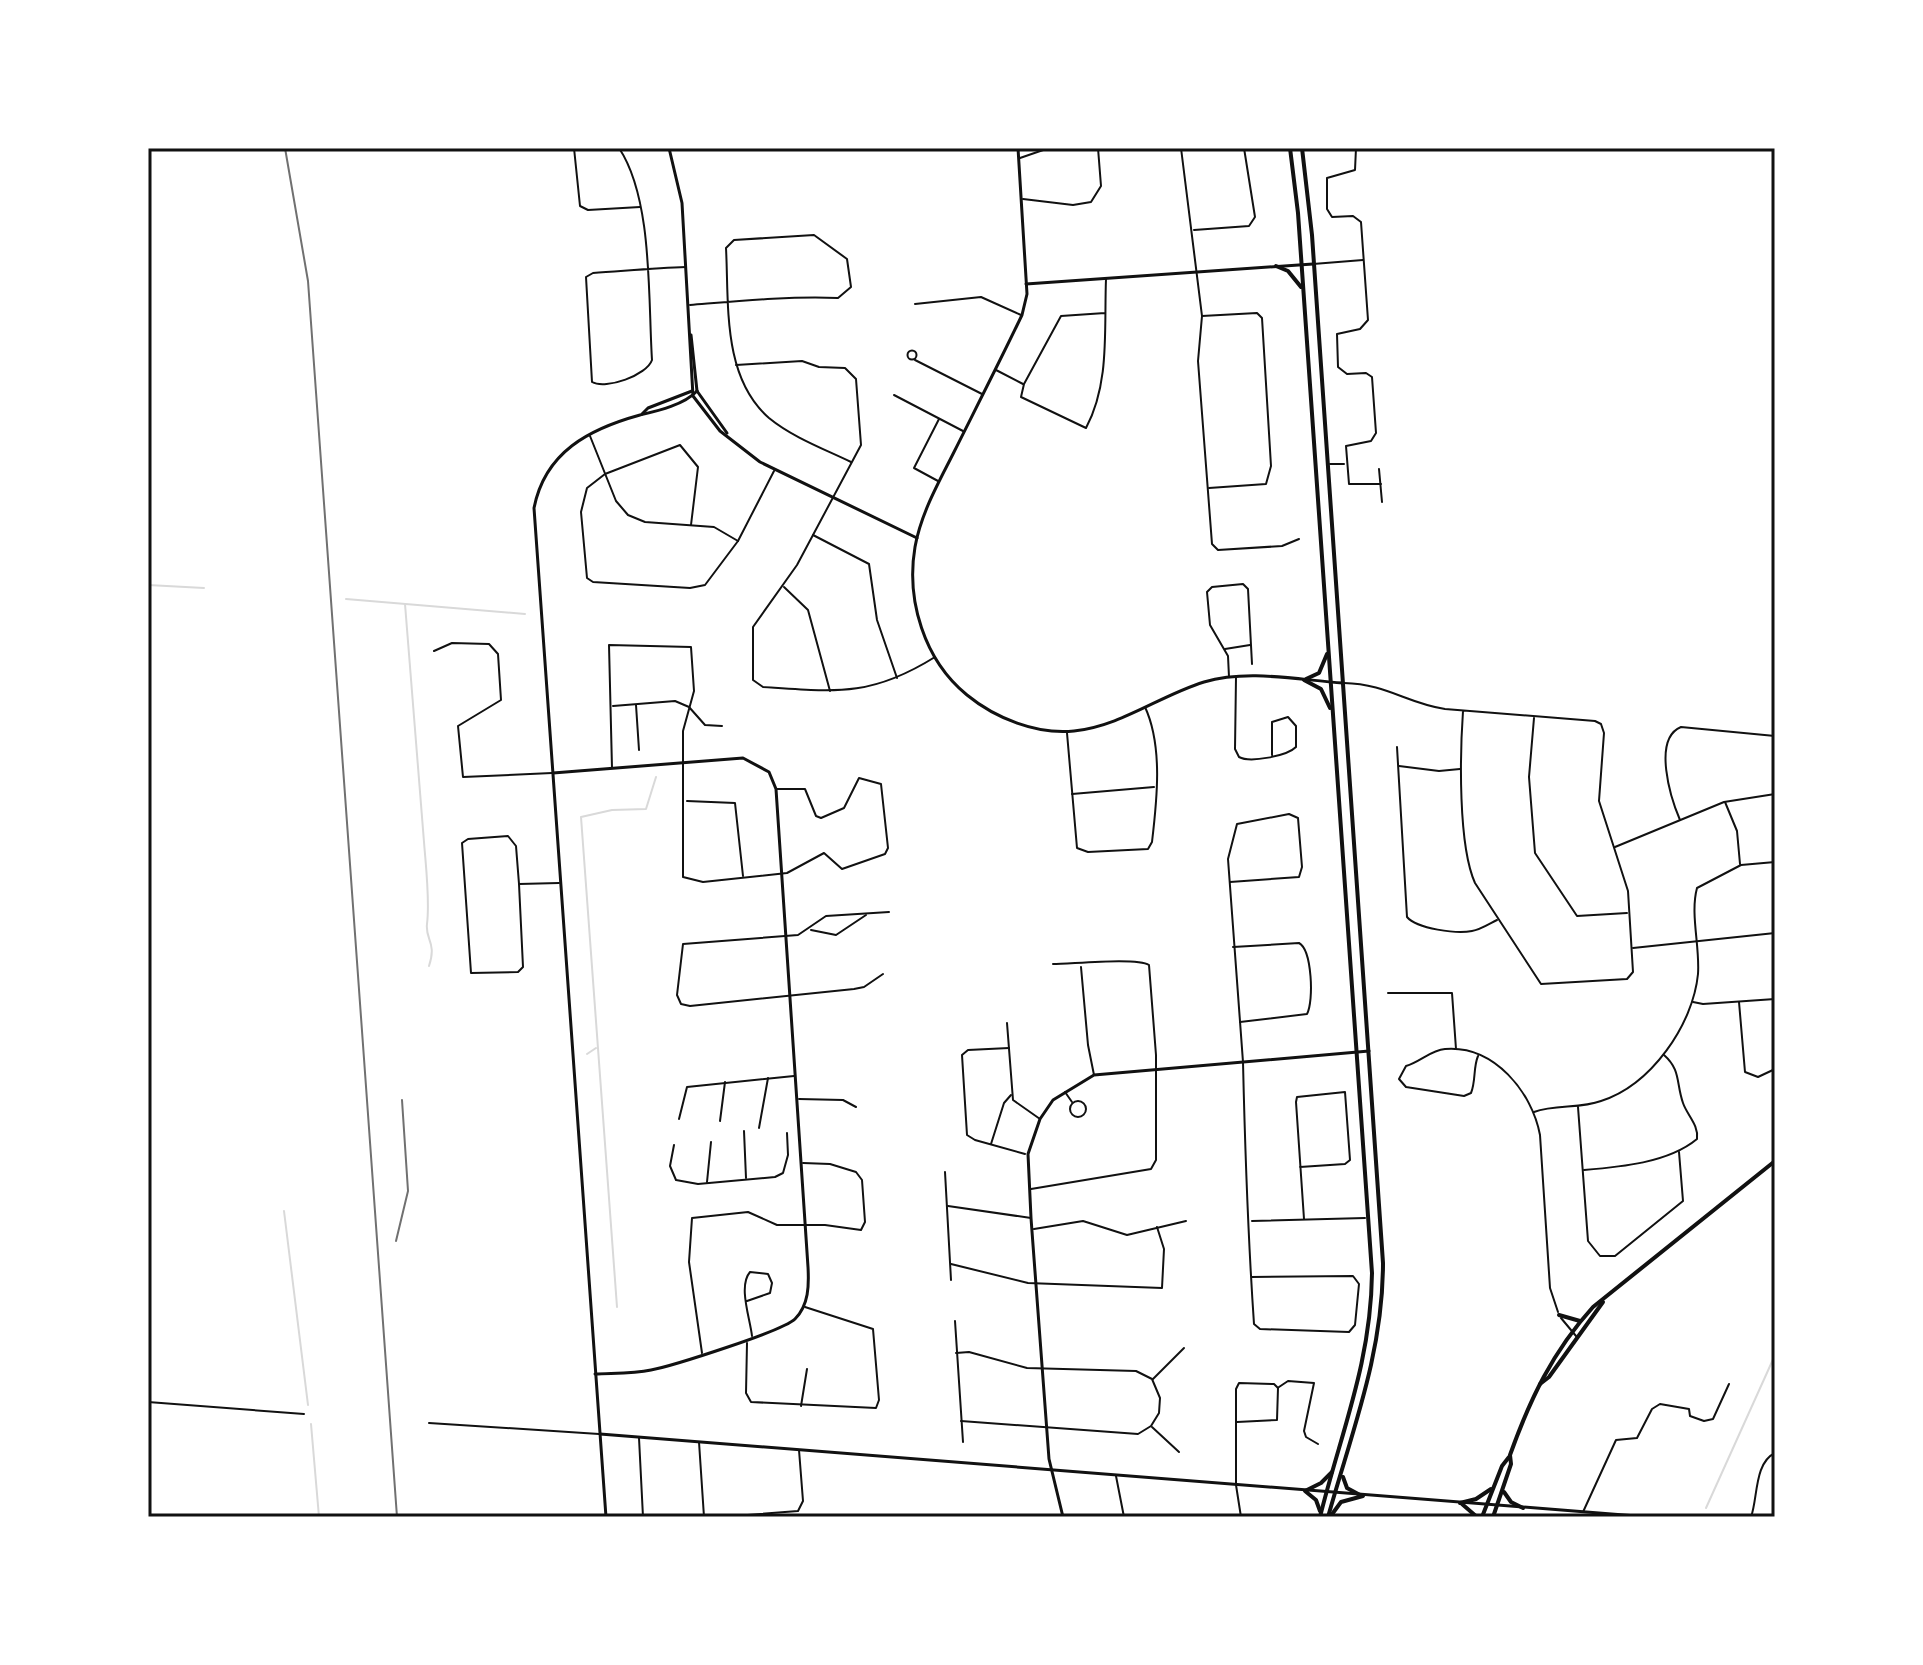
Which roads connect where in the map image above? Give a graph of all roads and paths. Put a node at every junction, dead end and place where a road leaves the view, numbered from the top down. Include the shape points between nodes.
1 (574, 148) edge
2 (619, 148) edge
3 (669, 148) edge
4 (1018, 148) edge
5 (1049, 148) edge
6 (1098, 148) edge
7 (1181, 148) edge
8 (1244, 148) edge
9 (1290, 148) edge
10 (1302, 148) edge
11 (1356, 148) edge
12 (1019, 158) junction
13 (1021, 199) junction
14 (641, 207) junction
15 (1193, 230) junction
16 (1364, 260) junction
17 (1302, 264) junction
18 (1313, 264) junction
19 (1276, 266) junction
20 (687, 267) junction
21 (646, 270) junction
22 (1197, 273) junction
23 (1106, 279) junction
24 (1026, 284) junction
25 (1303, 289) junction
26 (729, 302) junction
27 (915, 304) dead end
28 (690, 305) junction
29 (1105, 313) junction
30 (1022, 315) junction
31 (1202, 316) junction
32 (690, 328) junction
33 (915, 360) dead end
34 (736, 365) junction
35 (995, 370) junction
36 (1024, 384) junction
37 (697, 391) junction
38 (691, 394) junction
39 (894, 395) dead end
40 (983, 395) junction
41 (939, 419) junction
42 (964, 432) junction
43 (589, 435) junction
44 (729, 437) junction
45 (852, 463) junction
46 (1328, 464) junction
47 (1345, 464) junction
48 (1379, 469) dead end
49 (774, 471) junction
50 (605, 474) junction
51 (939, 481) junction
52 (1381, 484) junction
53 (1208, 488) junction
54 (830, 498) junction
55 (1382, 502) dead end
56 (691, 525) junction
57 (812, 534) junction
58 (917, 538) junction
59 (1299, 539) dead end
60 (738, 541) junction
61 (782, 585) junction
62 (1252, 645) junction
63 (1328, 649) junction
64 (1224, 650) junction
65 (434, 651) dead end
66 (936, 657) junction
67 (1252, 664) dead end
68 (1229, 677) junction
69 (1236, 677) junction
70 (898, 679) junction
71 (1304, 680) junction
72 (1331, 682) junction
73 (1343, 683) junction
74 (830, 692) junction
75 (636, 704) junction
76 (612, 706) junction
77 (689, 707) junction
78 (1145, 707) junction
79 (1463, 711) junction
80 (1332, 715) junction
81 (1534, 717) junction
82 (722, 726) dead end
83 (1067, 731) junction
84 (1775, 736) edge
85 (1397, 747) dead end
86 (639, 750) dead end
87 (1272, 755) junction
88 (685, 763) junction
89 (1397, 766) junction
90 (612, 768) junction
91 (1461, 769) junction
92 (553, 773) junction
93 (1155, 787) junction
94 (776, 789) junction
95 (1071, 794) junction
96 (1775, 794) edge
97 (684, 801) junction
98 (1725, 802) junction
99 (1680, 820) junction
100 (1613, 847) junction
101 (1775, 862) edge
102 (1741, 865) junction
103 (781, 874) junction
104 (743, 877) junction
105 (1230, 882) junction
106 (560, 883) junction
107 (519, 884) junction
108 (889, 912) dead end
109 (1629, 913) junction
110 (867, 914) junction
111 (1498, 920) junction
112 (810, 930) junction
113 (1775, 933) edge
114 (785, 936) junction
115 (1699, 943) junction
116 (1233, 947) junction
117 (1632, 948) junction
118 (1053, 964) dead end
119 (1082, 966) junction
120 (883, 974) dead end
121 (1388, 993) dead end
122 (790, 995) junction
123 (1775, 999) edge
124 (1692, 1001) junction
125 (1739, 1002) junction
126 (1239, 1022) junction
127 (1007, 1023) dead end
128 (1009, 1048) junction
129 (1456, 1050) junction
130 (1369, 1051) junction
131 (1357, 1052) junction
132 (1663, 1054) junction
133 (1478, 1056) junction
134 (1243, 1062) junction
135 (1156, 1068) junction
136 (1775, 1069) edge
137 (1094, 1075) junction
138 (795, 1076) junction
139 (768, 1077) junction
140 (725, 1081) junction
141 (1065, 1091) junction
142 (1012, 1094) junction
143 (797, 1099) junction
144 (1072, 1102) junction
145 (1578, 1106) junction
146 (856, 1107) dead end
147 (1534, 1112) junction
148 (679, 1119) dead end
149 (1040, 1119) junction
150 (720, 1121) dead end
151 (759, 1128) dead end
152 (744, 1131) dead end
153 (787, 1133) dead end
154 (711, 1142) dead end
155 (674, 1145) dead end
156 (991, 1145) junction
157 (1679, 1152) junction
158 (1028, 1154) junction
159 (788, 1155) junction
160 (801, 1155) junction
161 (1775, 1161) edge
162 (802, 1164) junction
163 (1300, 1167) junction
164 (1583, 1170) junction
165 (945, 1172) dead end
166 (746, 1179) junction
167 (707, 1183) junction
168 (1030, 1189) junction
169 (946, 1206) junction
170 (1369, 1217) junction
171 (1031, 1218) junction
172 (1304, 1219) junction
173 (1186, 1221) dead end
174 (1251, 1221) junction
175 (805, 1225) junction
176 (1157, 1227) junction
177 (1033, 1229) junction
178 (951, 1264) junction
179 (1251, 1277) junction
180 (951, 1280) dead end
181 (1036, 1283) junction
182 (747, 1301) junction
183 (1603, 1302) junction
184 (804, 1307) junction
185 (1559, 1315) junction
186 (955, 1321) dead end
187 (1580, 1321) junction
188 (1571, 1331) junction
189 (1576, 1336) junction
190 (753, 1338) junction
191 (746, 1340) junction
192 (1184, 1348) dead end
193 (702, 1353) junction
194 (956, 1353) junction
195 (807, 1369) dead end
196 (1042, 1369) junction
197 (595, 1374) junction
198 (1152, 1379) junction
199 (1540, 1384) junction
200 (1729, 1384) dead end
201 (1278, 1388) junction
202 (148, 1402) edge
203 (801, 1407) junction
204 (304, 1414) dead end
205 (961, 1421) junction
206 (1236, 1422) junction
207 (429, 1423) dead end
208 (1151, 1426) junction
209 (1046, 1427) junction
210 (600, 1434) junction
211 (639, 1438) junction
212 (699, 1442) junction
213 (963, 1442) dead end
214 (1318, 1444) dead end
215 (799, 1449) junction
216 (1179, 1452) dead end
217 (1775, 1453) edge
218 (1510, 1455) junction
219 (1334, 1470) junction
220 (1052, 1471) junction
221 (1342, 1472) junction
222 (1116, 1476) junction
223 (1236, 1485) junction
224 (1493, 1487) junction
225 (1503, 1490) junction
226 (1305, 1491) junction
227 (1326, 1493) junction
228 (1335, 1494) junction
229 (1363, 1496) junction
230 (1460, 1503) junction
231 (1486, 1505) junction
232 (1497, 1506) junction
233 (1523, 1508) junction
234 (1583, 1512) junction
235 (1320, 1515) edge
236 (606, 1517) edge
237 (643, 1517) edge
238 (704, 1517) edge
239 (721, 1517) edge
240 (1063, 1517) edge
241 (1124, 1517) edge
242 (1241, 1517) edge
243 (1329, 1517) edge
244 (1479, 1517) edge
245 (1493, 1517) edge
246 (1649, 1517) edge
247 (1751, 1517) edge

1 - 14 street via 580,206
2 - 14 street
3 - 20 street via 680,188
4 - 12 street
5 - 12 street
6 - 13 street via 1101,186 1091,202
7 - 15 street
8 - 15 street via 1252,222
9 - 17 main road
10 - 18 main road
11 - 16 street via 1355,170 1327,178 1327,209 1332,217 1359,219
12 - 13 street
13 - 24 street
14 - 21 street
15 - 22 street
16 - 18 street
16 - 47 street via 1368,320 1360,329 1337,334 1338,367 1347,374 1372,377 1376,433 1371,441 1346,446
17 - 18 street
17 - 19 street
17 - 25 main road
18 - 46 main road
19 - 22 street
19 - 25 main road
20 - 21 street
20 - 28 street
21 - 21 street via 586,277 591,379 596,385 651,365
22 - 23 street
22 - 31 street
23 - 24 street
23 - 29 street
24 - 30 street
25 - 63 main road
26 - 26 street via 838,298 851,287 849,263 814,235 734,240 726,248
26 - 28 street
26 - 34 street
27 - 30 street via 981,297
28 - 32 street
29 - 36 street via 1061,316
29 - 36 street via 1099,403 1086,428 1021,397
30 - 35 street
31 - 53 street via 1198,361
31 - 53 street via 1257,313 1262,318 1271,466 1266,484
32 - 37 street
32 - 38 street
33 - 40 street
34 - 45 street via 748,393 769,418
34 - 45 street via 802,361 851,371 861,445
35 - 36 street
35 - 40 street
37 - 38 street
37 - 44 street
38 - 43 street
38 - 44 street
39 - 41 street
40 - 42 street
41 - 42 street
41 - 51 street via 914,468
42 - 51 street
43 - 50 street
43 - 92 street via 555,458 534,508
44 - 49 street
45 - 54 street
46 - 47 street
46 - 73 main road
47 - 52 street via 1349,484
48 - 52 street
49 - 54 street
49 - 60 street
50 - 56 street via 628,515 645,522
50 - 56 street via 680,445 698,467
50 - 60 street via 591,483 581,506 586,573 593,582 699,588
51 - 58 street
52 - 55 street
53 - 59 street via 1212,544 1218,550 1282,546
54 - 57 street
54 - 58 street
56 - 60 street via 714,527
57 - 61 street
57 - 70 street via 869,564 877,620
58 - 66 street via 912,585 917,615
61 - 74 street via 808,610
61 - 74 street via 753,627 753,680 763,687
62 - 64 street
62 - 64 street via 1245,587 1209,589 1210,625
62 - 67 street
63 - 71 main road via 1321,670
63 - 72 main road
64 - 68 street
65 - 92 street via 452,643 489,644 498,654 501,700 458,726 463,777
66 - 70 street
66 - 83 street via 961,690 991,711 1028,726
68 - 69 street
68 - 78 street
69 - 71 street
69 - 87 street via 1236,752 1243,760
70 - 74 street
71 - 72 street
71 - 80 main road via 1323,691
72 - 73 street
72 - 80 main road
73 - 79 street via 1381,686 1426,706
73 - 130 main road
75 - 76 street
75 - 77 street via 675,701
75 - 86 street
76 - 77 street via 609,645 691,647 694,691
76 - 90 street
77 - 82 street via 705,725
77 - 88 street via 683,731
78 - 83 street via 1104,726
78 - 93 street via 1154,732
79 - 81 street
79 - 91 street
80 - 131 main road
81 - 100 street via 1601,724 1598,796
81 - 109 street via 1529,777 1535,853 1577,916
83 - 95 street
84 - 99 street via 1673,730 1667,782
85 - 89 street
87 - 87 street via 1272,722 1292,719 1296,747
88 - 90 street
88 - 94 street via 749,759 769,772
88 - 97 street
89 - 91 street
89 - 111 street via 1407,917 1413,923 1464,932
90 - 92 street
91 - 111 street via 1468,865
92 - 106 street
93 - 95 street
93 - 95 street via 1148,849 1077,848
94 - 103 street
94 - 103 street via 805,789 821,818 844,808 859,778 881,784 888,848 883,857 842,869 820,853
96 - 98 street
97 - 104 street via 735,803
97 - 104 street via 683,877 703,882
98 - 99 street
98 - 102 street via 1737,831
99 - 100 street
100 - 109 street via 1626,881
101 - 102 street
102 - 115 street via 1697,888
103 - 104 street
103 - 114 street
105 - 105 street via 1299,877 1298,818 1289,814 1237,824 1228,859
105 - 116 street
106 - 107 street
106 - 197 street
107 - 107 street via 514,840 508,836 462,843 471,973 518,972 523,967
108 - 110 street
109 - 117 street
110 - 112 street via 826,916
110 - 112 street via 836,935
111 - 117 street via 1541,984 1627,979 1633,972
112 - 114 street
113 - 115 street
114 - 122 street
114 - 122 street via 683,944 677,995 681,1004 690,1006
115 - 117 street
115 - 124 street
116 - 126 street
116 - 126 street via 1299,943 1307,952 1307,1014
118 - 119 street
119 - 135 street via 1138,960 1149,965
119 - 137 street
120 - 122 street via 864,987
121 - 129 street via 1452,993
122 - 138 street
123 - 125 street
124 - 125 street
124 - 132 street
125 - 136 street via 1745,1072 1758,1077
126 - 134 street
127 - 128 street
128 - 142 street
128 - 156 street via 968,1050 962,1055 967,1135
129 - 133 street
129 - 133 street via 1430,1054 1421,1063 1402,1068 1402,1085 1464,1096 1471,1093
130 - 131 street
130 - 221 main road via 1382,1305 1371,1379
131 - 134 street
131 - 170 main road
132 - 145 street via 1617,1094
132 - 157 street via 1679,1074 1683,1102 1698,1133
133 - 147 street via 1511,1078
134 - 135 street
134 - 174 street
135 - 137 street
135 - 168 street via 1156,1160 1151,1169
137 - 141 street
138 - 139 street
138 - 143 street
139 - 140 street
139 - 151 street
140 - 148 street via 685,1088
140 - 150 street
141 - 144 street
141 - 149 street
142 - 149 street via 1017,1105
142 - 156 street
143 - 146 street via 843,1100
143 - 160 street
144 - 144 street via 1084,1104 1081,1116 1071,1114
145 - 147 street
145 - 164 street
147 - 185 street via 1550,1288
149 - 158 street
152 - 166 street
153 - 159 street
154 - 167 street
155 - 167 street via 673,1179
156 - 158 street
157 - 164 street
157 - 164 street via 1683,1201 1610,1258 1600,1256 1588,1241
158 - 168 street
159 - 160 street
159 - 166 street via 782,1175
160 - 162 street
161 - 183 main road
162 - 175 street
162 - 175 street via 830,1164 856,1172 862,1180 865,1222 861,1230 852,1231
163 - 163 street via 1350,1160 1345,1092 1297,1097
163 - 172 street
165 - 169 street
166 - 167 street
168 - 171 street
169 - 171 street
169 - 178 street
170 - 172 street
170 - 219 main road via 1368,1342
171 - 177 street
172 - 174 street
173 - 176 street
174 - 179 street
175 - 184 street via 809,1282
175 - 193 street via 777,1225 748,1212 690,1219 689,1262
176 - 177 street via 1127,1235 1083,1221
176 - 181 street via 1164,1249 1162,1288
177 - 181 street
178 - 180 street
178 - 181 street
179 - 179 street via 1254,1324 1259,1329 1349,1332 1355,1325 1359,1284 1353,1276
181 - 196 street
182 - 182 street via 770,1293 768,1274 754,1271 746,1276
182 - 190 street
183 - 187 main road
183 - 189 main road
184 - 190 street via 788,1325
184 - 203 street via 873,1329 879,1400 873,1409
185 - 187 main road
185 - 188 street
186 - 194 street
187 - 188 main road
188 - 189 street
188 - 199 main road
189 - 199 main road
190 - 191 street
191 - 193 street
191 - 203 street via 746,1393 751,1402
192 - 198 street
193 - 197 street via 648,1371
194 - 196 street
194 - 205 street
195 - 203 street
196 - 198 street via 1136,1371
196 - 209 street
197 - 210 street
198 - 208 street via 1160,1398
199 - 218 main road
200 - 234 street via 1713,1419 1704,1421 1690,1416 1689,1409 1660,1404 1637,1438 1616,1440
201 - 206 street via 1277,1420
201 - 206 street via 1239,1383
201 - 214 street via 1288,1381 1314,1383 1304,1431
202 - 204 street
205 - 209 street
205 - 213 street
206 - 223 street
207 - 210 street
208 - 209 street via 1128,1436
208 - 216 street
209 - 220 street
210 - 211 street
210 - 236 street
211 - 212 street
211 - 237 street
212 - 215 street
212 - 238 street
215 - 220 street
215 - 239 street via 803,1501 798,1511
217 - 247 street via 1760,1473
218 - 224 main road
218 - 225 main road
219 - 226 main road
219 - 227 main road
220 - 222 street
220 - 240 street
221 - 228 main road
221 - 229 main road via 1347,1488
222 - 223 street
222 - 241 street
223 - 226 street
223 - 242 street
224 - 230 main road
224 - 231 main road
225 - 232 main road
225 - 233 main road
226 - 227 street
226 - 235 main road via 1316,1500
227 - 228 street
227 - 235 main road
228 - 229 street
228 - 243 main road
229 - 230 street
229 - 243 main road via 1341,1502
230 - 231 street
230 - 244 main road
231 - 232 street
231 - 244 main road
232 - 233 street
232 - 245 main road
233 - 234 street
234 - 246 street

